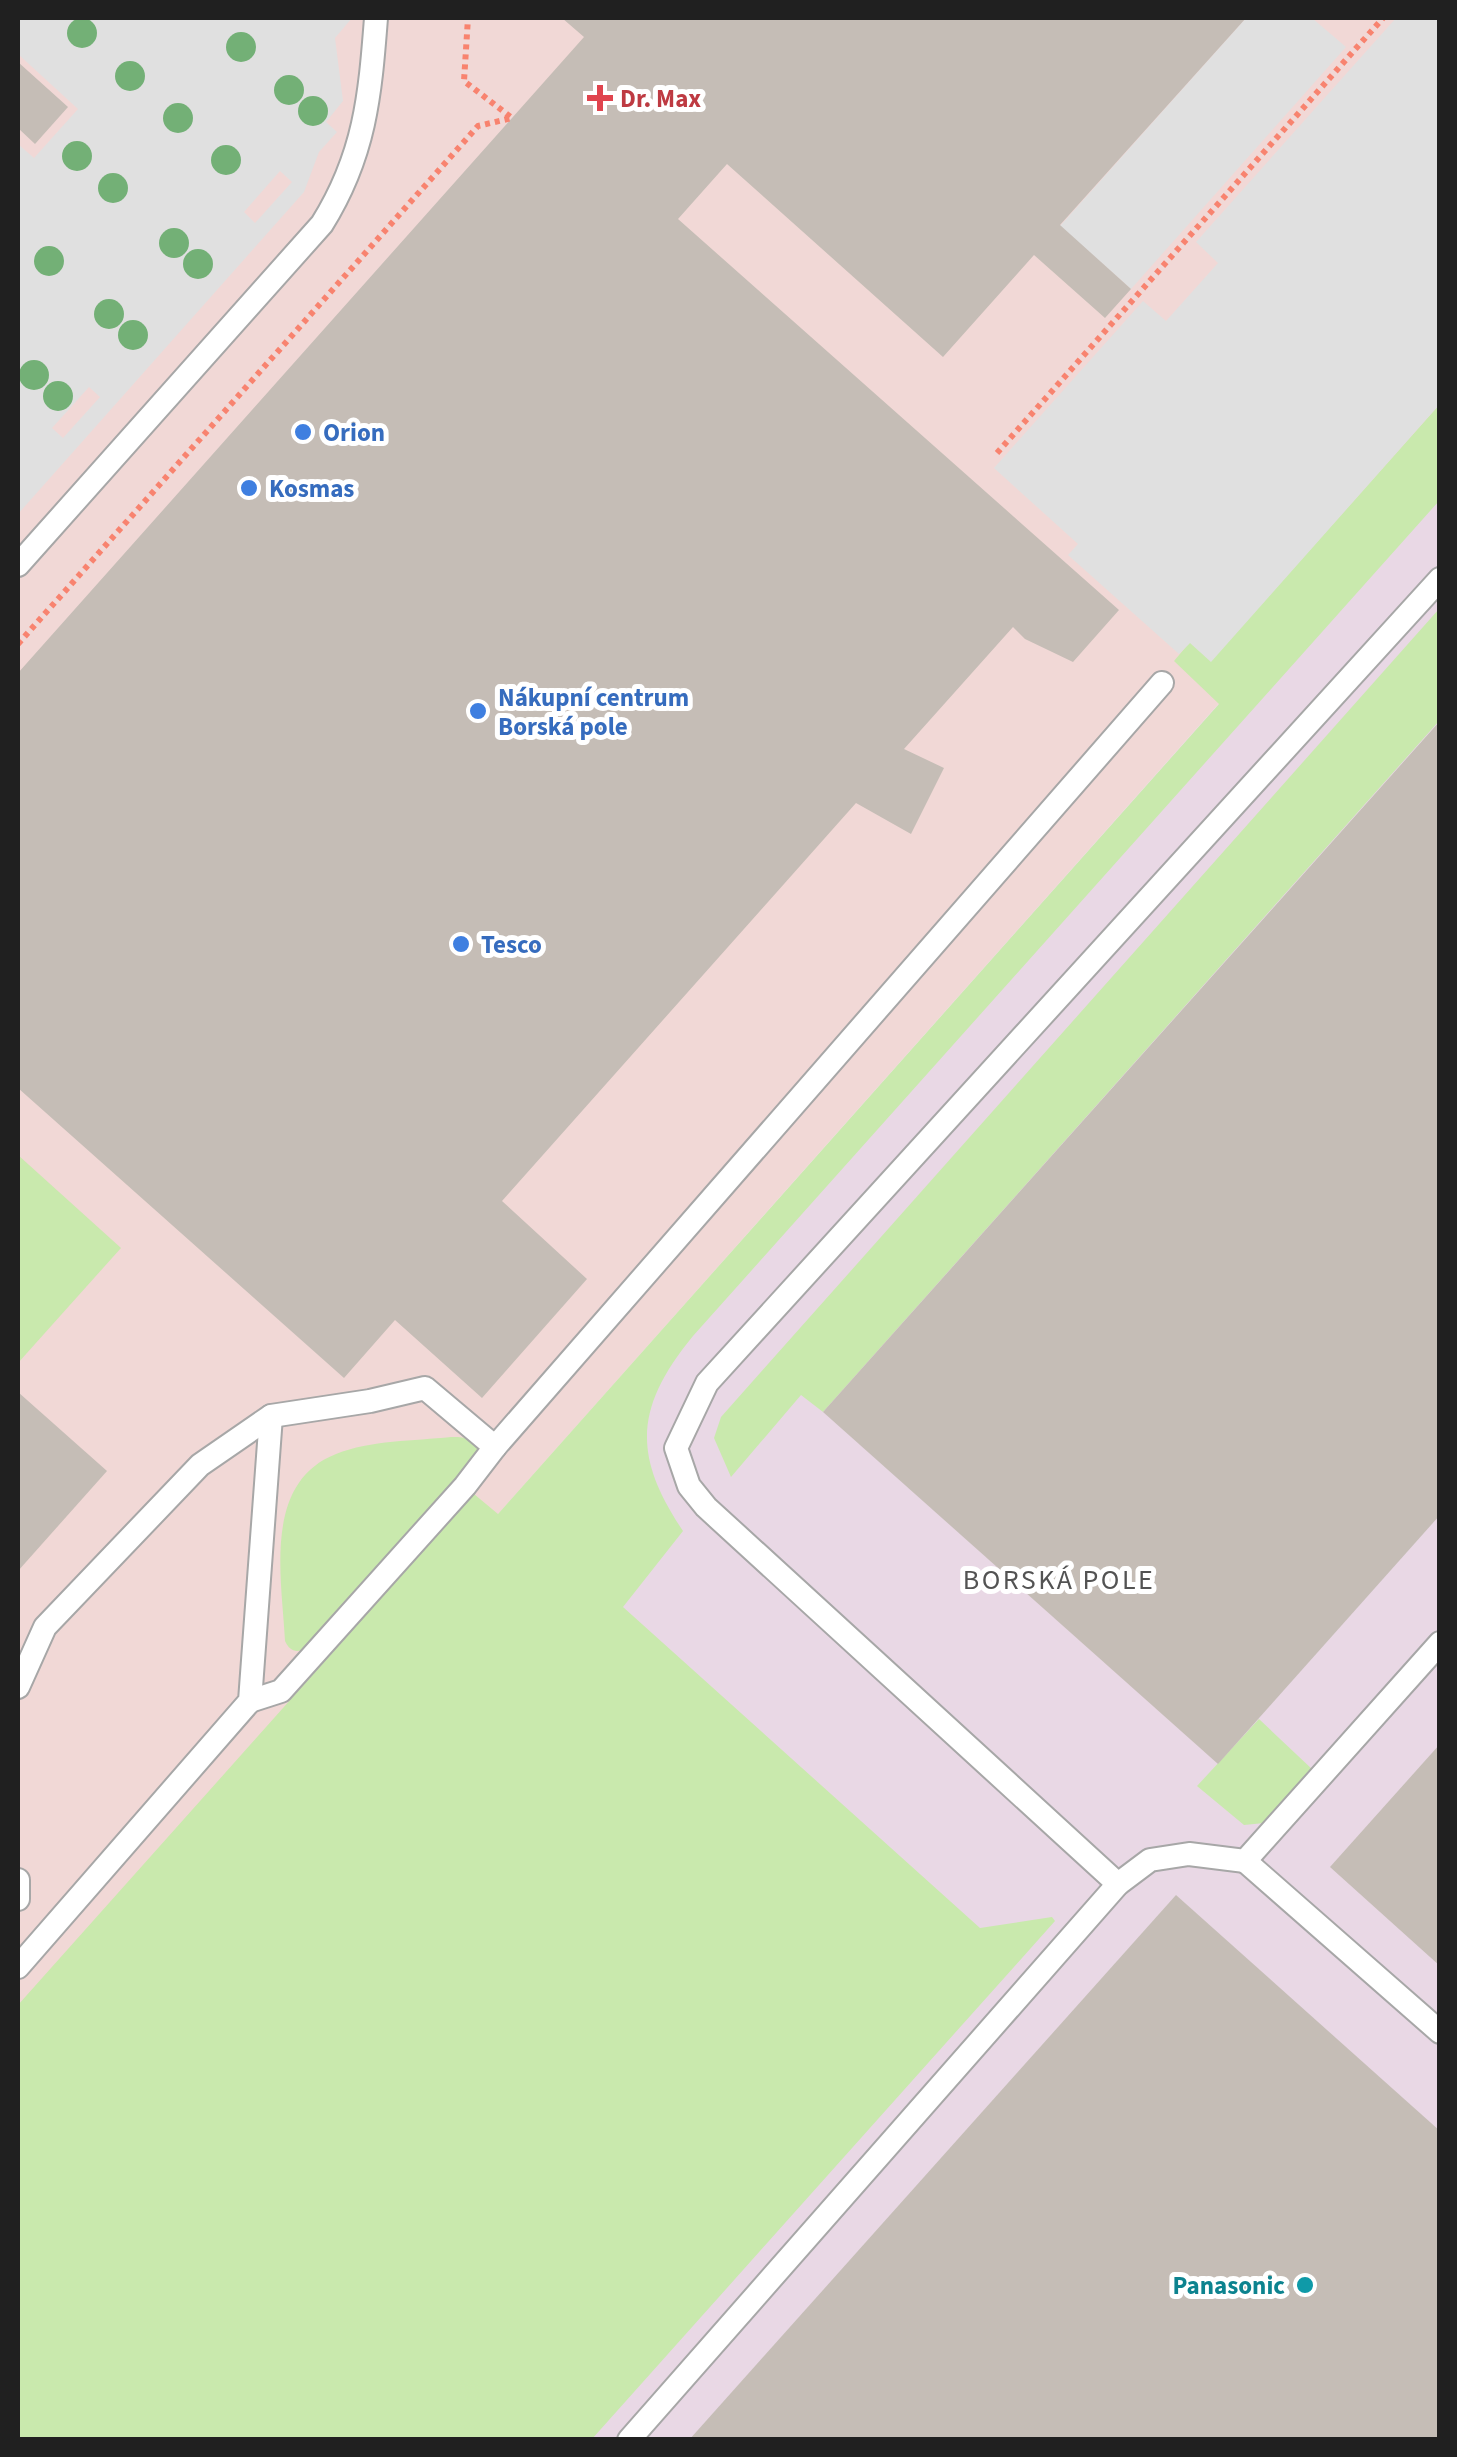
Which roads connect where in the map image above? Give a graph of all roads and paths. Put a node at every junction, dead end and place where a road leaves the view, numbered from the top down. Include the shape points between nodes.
1 (376, 18) edge
2 (468, 18) edge
3 (1382, 18) edge
4 (997, 453) dead end
5 (18, 564) edge
6 (1440, 579) edge
7 (18, 644) edge
8 (1162, 683) dead end
9 (271, 1416) junction
10 (495, 1447) junction
11 (1440, 1642) edge
12 (18, 1687) edge
13 (250, 1701) junction
14 (1245, 1861) junction
15 (18, 1880) edge
16 (1118, 1884) junction
17 (18, 1899) edge
18 (18, 1967) edge
19 (1440, 2032) edge
20 (630, 2440) edge

1 - 5 lane via 361,139 322,224
2 - 7 path via 464,81 512,118 478,126
3 - 4 path
6 - 16 lane via 707,1383 676,1448 689,1486 706,1506
8 - 10 lane
9 - 10 lane via 425,1388
9 - 12 lane via 200,1465 45,1628
9 - 13 lane
10 - 13 lane via 281,1690
11 - 14 lane
13 - 18 lane
14 - 16 lane via 1189,1854 1150,1860
14 - 19 lane
15 - 17 lane
16 - 20 lane

